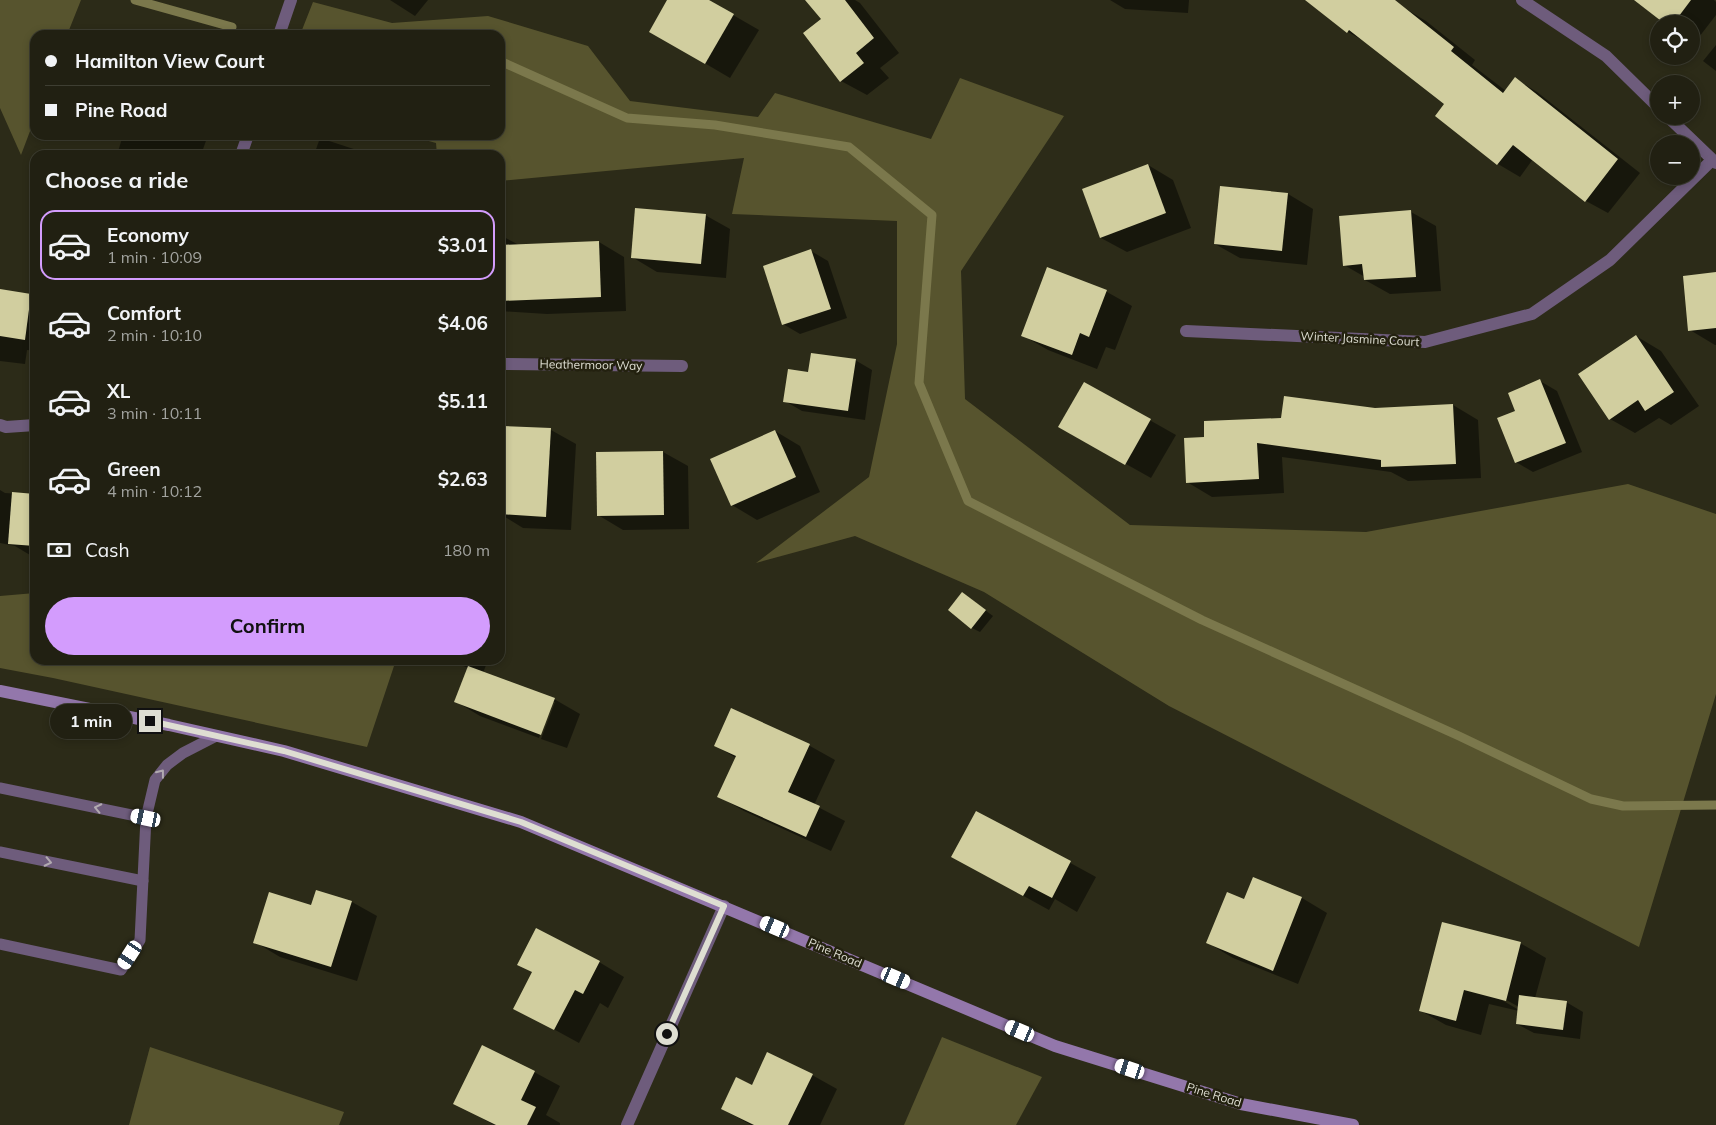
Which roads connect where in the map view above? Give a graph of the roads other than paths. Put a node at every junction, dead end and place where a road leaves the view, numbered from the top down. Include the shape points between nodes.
1 (291, 0) edge
2 (1522, 0) edge
3 (282, 30) edge
4 (1650, 99) edge
5 (1676, 125) edge
6 (1714, 161) edge
7 (1186, 332) dead end
8 (505, 364) edge
9 (682, 366) dead end
10 (0, 425) edge
11 (30, 425) edge
12 (0, 690) edge
13 (216, 736) junction
14 (0, 788) edge
15 (146, 818) junction
16 (0, 852) edge
17 (143, 881) junction
18 (724, 906) junction
19 (0, 944) edge
20 (1309, 1121) edge
21 (626, 1125) edge
22 (1353, 1125) edge

1 - 3 street
2 - 4 street via 1606,56
5 - 6 street
6 - 7 street, Winter Jasmine Court via 1610,260 1532,314 1425,342
8 - 9 street, Heathermoor Way
10 - 11 street
12 - 13 street, Pine Road
15 -> 13 lane via 156,780 167,765 182,753
13 - 18 street, Pine Road via 284,751 521,822
15 -> 14 lane
15 - 17 lane
16 -> 17 lane
17 - 19 lane via 140,940 120,970
18 - 20 street, Pine Road via 1055,1046 1241,1104
18 - 21 street
20 - 22 street, Pine Road

